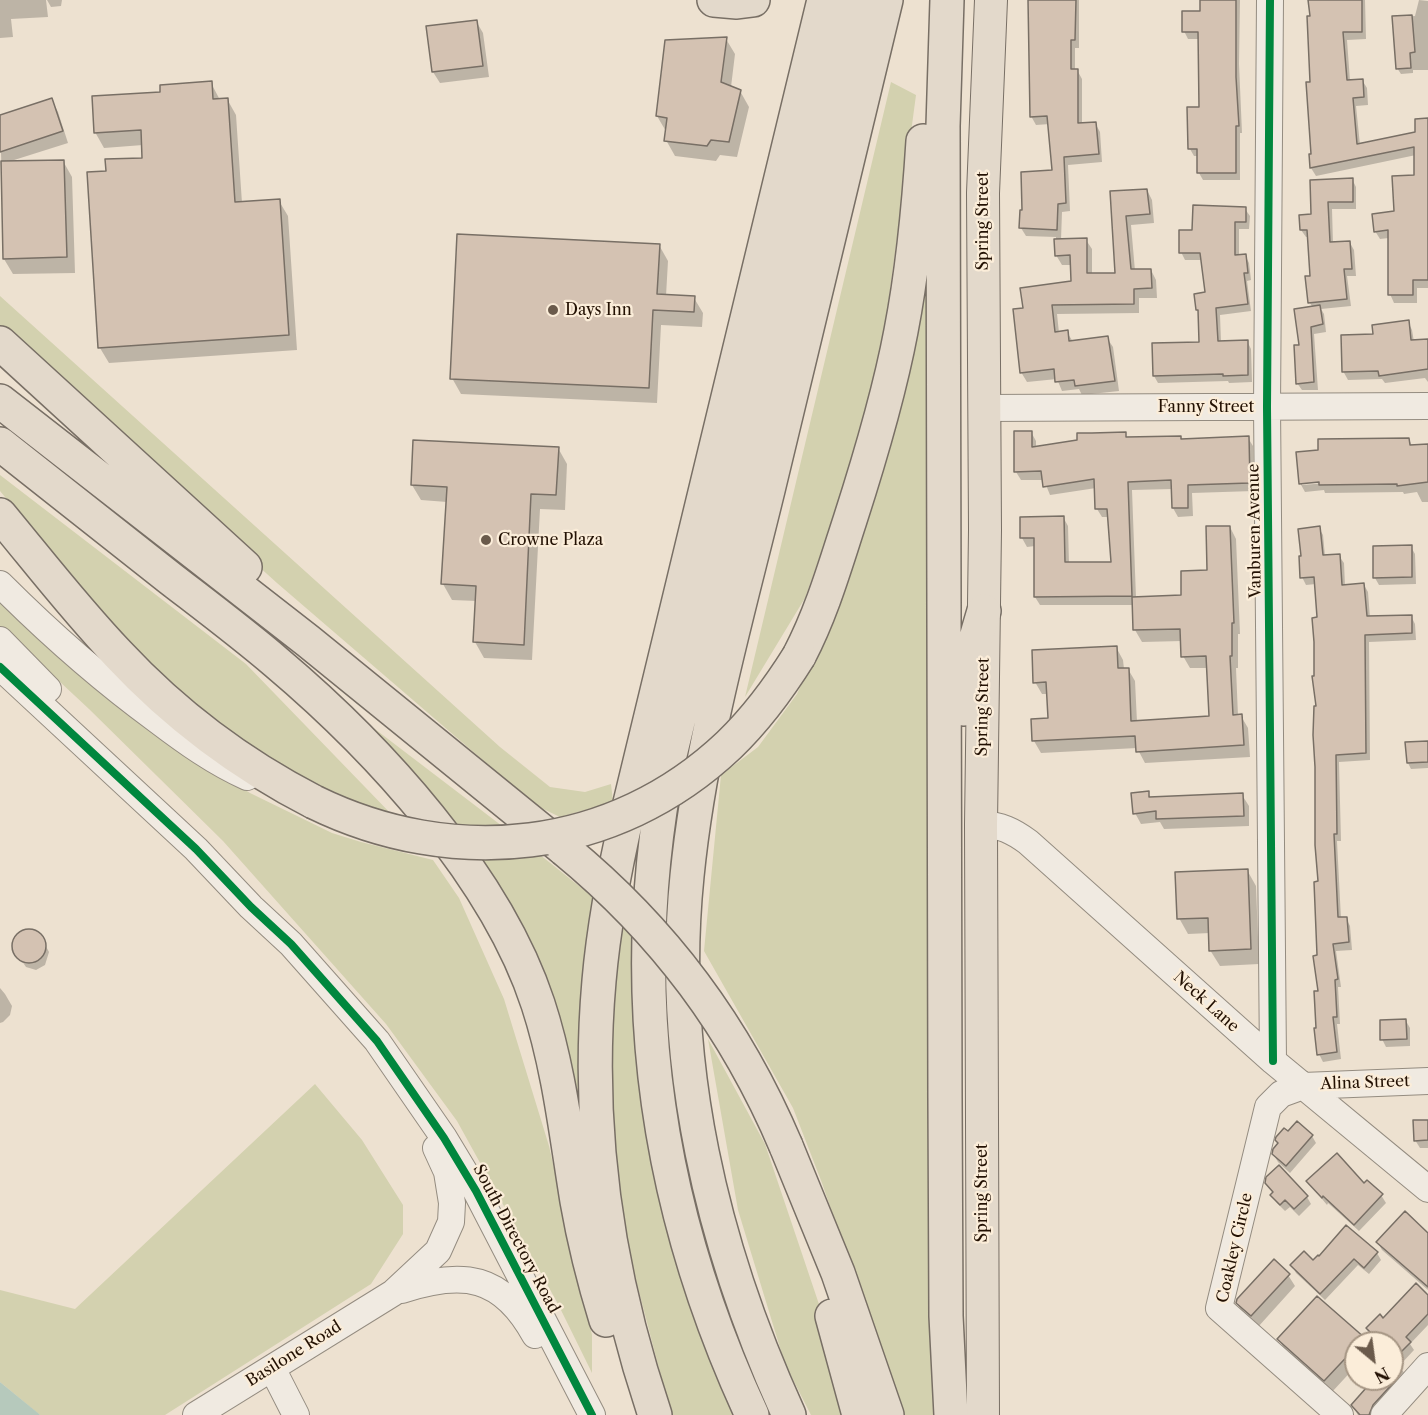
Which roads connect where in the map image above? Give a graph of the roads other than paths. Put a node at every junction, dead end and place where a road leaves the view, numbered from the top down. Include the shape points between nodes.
1 (714, 0) edge
2 (753, 0) edge
3 (825, 0) edge
4 (853, 0) edge
5 (886, 0) edge
6 (940, 0) edge
7 (947, 0) edge
8 (991, 0) edge
9 (1270, 0) edge
10 (0, 343) edge
11 (0, 401) edge
12 (1428, 406) edge
13 (1267, 407) junction
14 (984, 408) junction
15 (0, 444) edge
16 (0, 515) edge
17 (0, 584) edge
18 (984, 611) junction
19 (0, 640) edge
20 (308, 641) junction
21 (0, 667) edge
22 (945, 799) junction
23 (314, 802) junction
24 (981, 824) junction
25 (291, 944) junction
26 (1273, 1061) junction
27 (1428, 1081) edge
28 (1303, 1086) junction
29 (411, 1090) junction
30 (786, 1146) junction
31 (1428, 1189) edge
32 (393, 1293) junction
33 (1428, 1366) edge
34 (272, 1368) junction
35 (196, 1415) edge
36 (296, 1415) edge
37 (591, 1415) edge
38 (646, 1415) edge
39 (655, 1415) edge
40 (752, 1415) edge
41 (789, 1415) edge
42 (859, 1415) edge
43 (887, 1415) edge
44 (951, 1415) edge
45 (983, 1415) edge
46 (1340, 1415) edge
47 (1384, 1415) edge

1 - 2 highway
3 - 39 highway via 622,834 602,950 596,1044 600,1170 614,1263
4 - 40 highway via 669,759 658,822 649,918 650,1042 668,1166 704,1298
5 - 41 highway via 726,662 700,784 686,889 686,1035 704,1160 735,1281
6 - 23 highway, bridge via 927,85 915,233 897,351 868,465 827,592 799,656 775,691 750,723 705,765 652,800 581,830 519,842 440,842 379,829
7 - 22 highway via 943,126
8 - 14 main road, Spring Street via 984,150
9 - 13 street, Vanburen Avenue
10 - 20 highway via 262,583
11 - 20 highway
12 - 13 street, Fanny Street
13 - 14 street, Fanny Street
13 - 26 street, Vanburen Avenue
14 - 18 main road, Spring Street
15 - 38 highway via 309,691 406,790 468,868 506,930 538,1004 558,1078 592,1272 615,1345
16 - 23 highway via 97,631 163,698 232,752
17 - 23 street via 101,677 194,747 231,769
18 - 22 highway via 966,672 961,750
18 - 24 main road, Spring Street
19 - 25 street via 258,900
20 - 30 highway, bridge via 564,849 635,914 671,954 727,1030 750,1068
21 - 25 street via 196,849
22 - 44 highway via 946,1304
24 - 26 street, Neck Lane via 1001,826 1028,842
24 - 45 main road, Spring Street
25 - 29 street, South Directory Road via 371,1034
26 - 28 street, Neck Lane
27 - 28 street, Alina Street
28 - 31 street, Neck Lane
28 - 46 street, Coakley Circle via 1281,1094 1268,1107 1219,1308
29 - 32 street via 447,1172 452,1213 438,1251
29 - 37 street, South Directory Road via 476,1191
30 - 42 highway
30 - 43 highway via 838,1273
32 - 34 street, Basilone Road
32 - 37 street via 428,1281 451,1279 474,1281 505,1295 527,1320 555,1374
33 - 47 street
34 - 35 street, Basilone Road
34 - 36 street

